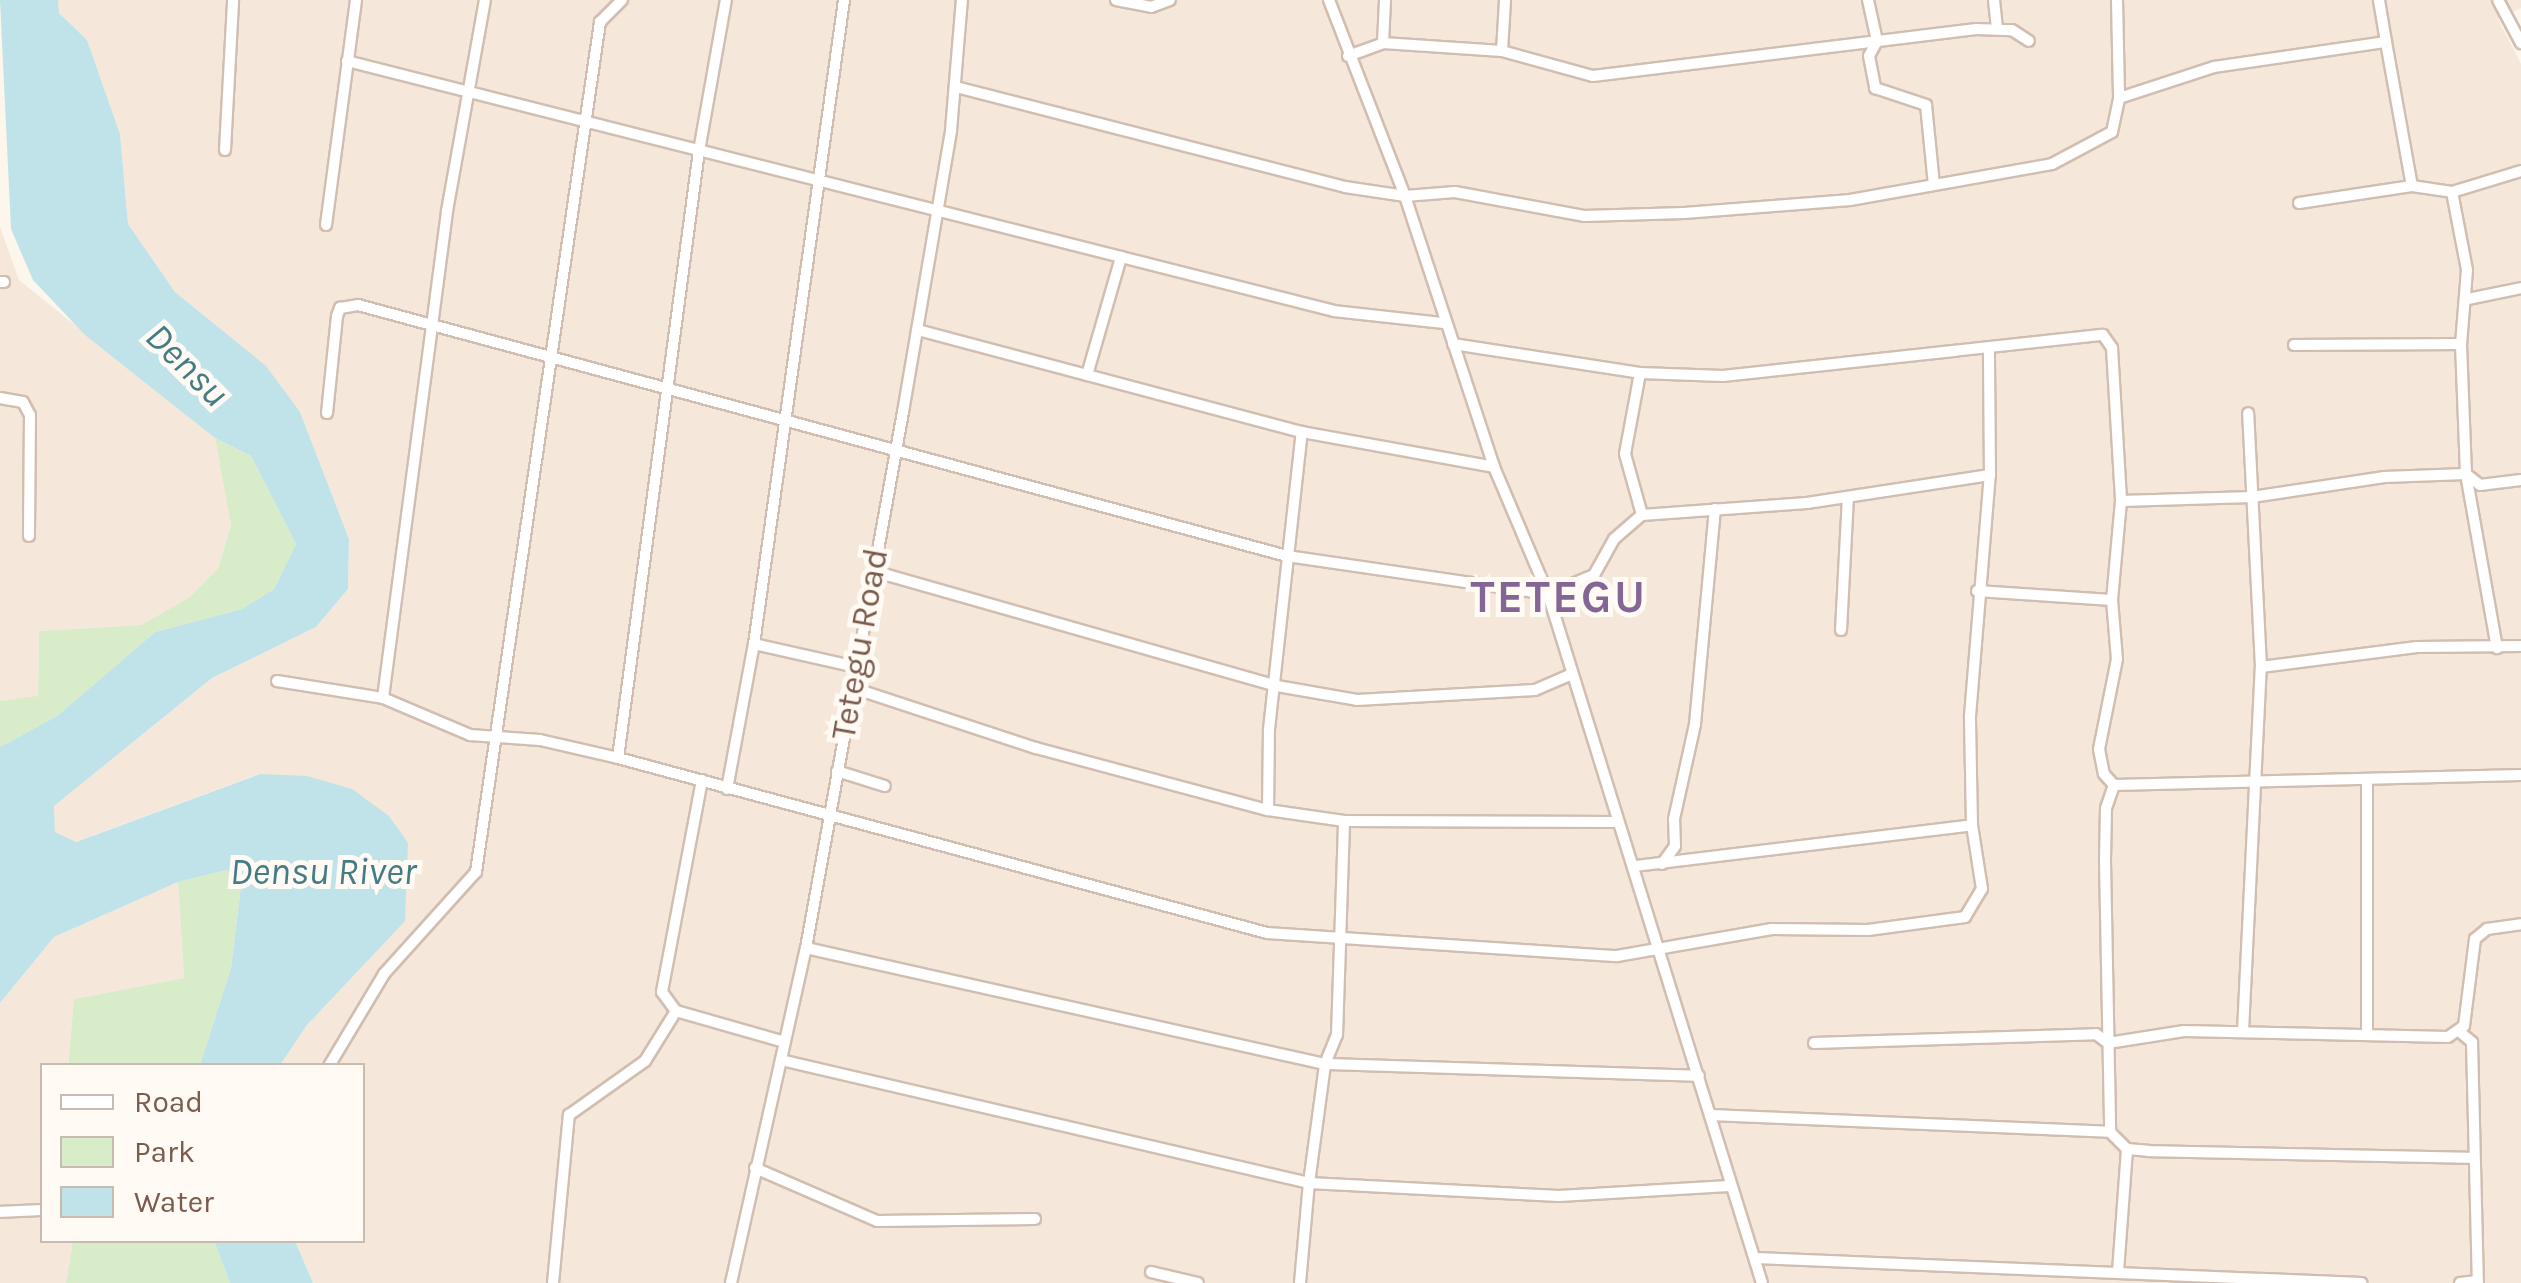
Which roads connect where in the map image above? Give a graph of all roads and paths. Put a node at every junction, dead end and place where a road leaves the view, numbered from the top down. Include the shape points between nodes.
1 (234, 0) edge
2 (356, 0) edge
3 (485, 0) edge
4 (622, 0) edge
5 (726, 0) edge
6 (844, 0) edge
7 (962, 0) edge
8 (1116, 0) edge
9 (1170, 0) edge
10 (1329, 0) edge
11 (1385, 0) edge
12 (1505, 0) edge
13 (1868, 0) edge
14 (1994, 0) edge
15 (2117, 0) edge
16 (2379, 0) edge
17 (2498, 0) edge
18 (1997, 28) junction
19 (1877, 41) junction
20 (2029, 41) dead end
21 (2386, 42) junction
22 (1383, 43) junction
23 (2521, 43) edge
24 (1502, 51) junction
25 (1348, 56) junction
26 (347, 61) junction
27 (956, 87) junction
28 (470, 90) junction
29 (2119, 98) junction
30 (586, 124) junction
31 (224, 150) dead end
32 (699, 151) junction
33 (2521, 171) edge
34 (818, 184) junction
35 (1934, 186) junction
36 (2412, 186) junction
37 (2452, 192) junction
38 (1405, 196) junction
39 (2299, 203) dead end
40 (938, 210) junction
41 (326, 225) dead end
42 (1121, 257) junction
43 (2521, 288) edge
44 (2468, 299) junction
45 (435, 321) junction
46 (1443, 323) junction
47 (918, 330) junction
48 (1454, 344) junction
49 (2461, 344) junction
50 (2294, 345) dead end
51 (551, 352) junction
52 (1989, 352) junction
53 (1640, 373) junction
54 (1088, 375) junction
55 (669, 384) junction
56 (0, 398) edge
57 (326, 413) dead end
58 (2248, 413) dead end
59 (786, 420) junction
60 (1302, 432) junction
61 (896, 446) junction
62 (1494, 467) junction
63 (2466, 474) junction
64 (1990, 475) junction
65 (2521, 480) edge
66 (2252, 497) junction
67 (1848, 498) junction
68 (2121, 500) junction
69 (1715, 509) junction
70 (1642, 515) junction
71 (28, 536) dead end
72 (1287, 556) junction
73 (873, 572) junction
74 (1977, 591) junction
75 (1548, 594) junction
76 (2112, 600) junction
77 (1840, 630) dead end
78 (754, 644) junction
79 (2521, 646) edge
80 (2497, 648) junction
81 (856, 667) junction
82 (2261, 667) junction
83 (1572, 674) junction
84 (277, 681) dead end
85 (1277, 686) junction
86 (853, 688) junction
87 (383, 698) junction
88 (497, 736) junction
89 (618, 758) junction
90 (837, 772) junction
91 (2521, 775) edge
92 (702, 780) junction
93 (2367, 780) junction
94 (2114, 785) junction
95 (2258, 785) junction
96 (885, 786) dead end
97 (727, 789) junction
98 (1268, 810) junction
99 (828, 818) junction
100 (1344, 821) junction
101 (1618, 822) junction
102 (1972, 825) junction
103 (1662, 864) junction
104 (1635, 866) junction
105 (2521, 924) edge
106 (1340, 942) junction
107 (1659, 946) junction
108 (806, 948) junction
109 (676, 1010) junction
110 (2243, 1030) junction
111 (2460, 1032) junction
112 (2366, 1035) junction
113 (785, 1042) junction
114 (1814, 1043) dead end
115 (2108, 1043) junction
116 (781, 1060) junction
117 (331, 1063) edge
118 (1325, 1064) junction
119 (1699, 1076) junction
120 (1710, 1115) junction
121 (2110, 1132) junction
122 (2127, 1149) junction
123 (2473, 1158) junction
124 (755, 1168) junction
125 (1308, 1183) junction
126 (1729, 1186) junction
127 (40, 1210) edge
128 (0, 1212) edge
129 (1036, 1218) dead end
130 (1756, 1258) junction
131 (1151, 1272) dead end
132 (2118, 1272) junction
133 (2477, 1282) edge
134 (553, 1283) edge
135 (731, 1283) edge
136 (1198, 1283) edge
137 (1300, 1283) edge
138 (1762, 1283) edge
139 (2361, 1283) edge
140 (2460, 1283) edge

1 - 31 street
2 - 26 street
3 - 28 street
4 - 30 street via 600,22
5 - 32 street
6 - 34 street
7 - 27 street, Tetegu Road
8 - 9 street via 1150,7
10 - 25 street
11 - 22 street
12 - 24 street
13 - 19 street
14 - 18 street
15 - 29 street
16 - 21 street
17 - 23 street
18 - 19 street
18 - 20 street
19 - 24 street via 1594,76
19 - 35 street via 1869,56 1875,88 1926,105
21 - 29 street via 2214,67
21 - 36 street
22 - 24 street
22 - 25 street
25 - 38 street
26 - 28 street
26 - 41 street
27 - 38 street via 1239,164
27 - 40 street, Tetegu Road
28 - 30 street
28 - 45 street via 446,211
29 - 35 street via 2112,132 2100,143 2052,164
30 - 32 street
30 - 51 street
32 - 34 street
32 - 55 street
33 - 37 street
34 - 40 street
34 - 59 street
35 - 38 street via 1832,201 1584,216 1455,192
36 - 37 street
36 - 39 street
37 - 44 street
38 - 46 street
40 - 42 street
40 - 47 street, Tetegu Road
42 - 46 street via 1345,313
42 - 54 street
43 - 44 street
44 - 49 street
45 - 51 street
45 - 57 street via 358,304 340,308
45 - 87 street
46 - 48 street
47 - 54 street
47 - 61 street, Tetegu Road
48 - 53 street
48 - 62 street
49 - 50 street
49 - 63 street
51 - 55 street
51 - 88 street
52 - 53 street via 1769,375
52 - 64 street
52 - 68 street via 2094,335 2110,340
53 - 70 street via 1625,454
54 - 60 street
55 - 59 street
55 - 89 street
56 - 71 street via 23,402 30,415
58 - 66 street
59 - 61 street
59 - 78 street
60 - 62 street
60 - 72 street
61 - 72 street
61 - 73 street, Tetegu Road
62 - 75 street
63 - 65 street via 2480,485
63 - 66 street via 2384,477
63 - 80 street
64 - 67 street
64 - 74 street
66 - 68 street
66 - 82 street
67 - 69 street
67 - 77 street
68 - 76 street
69 - 70 street
69 - 103 street via 1696,724 1674,846
70 - 75 street via 1614,539 1594,576
72 - 75 street
72 - 85 street
73 - 81 street, Tetegu Road
73 - 85 street
74 - 76 street
74 - 102 street
75 - 83 street
76 - 94 street via 2117,659 2098,749
78 - 81 street
78 - 97 street
79 - 80 street
80 - 82 street via 2417,648
81 - 86 street, Tetegu Road
82 - 95 street
83 - 85 street via 1535,690 1421,700 1357,700
83 - 101 street
84 - 87 street
85 - 98 street
86 - 90 street, Tetegu Road
86 - 98 street via 1036,748
87 - 88 street via 470,735
88 - 89 street
88 - 117 street via 476,872 384,974
89 - 92 street
90 - 96 street
90 - 99 street, Tetegu Road
91 - 93 street
92 - 97 street
92 - 109 street via 662,976 662,992
93 - 95 street
93 - 112 street
94 - 95 street
94 - 115 street via 2106,808
95 - 110 street
97 - 99 street
98 - 100 street
99 - 106 street via 1238,928
99 - 108 street, Tetegu Road
100 - 101 street
100 - 106 street
101 - 104 street
102 - 103 street
102 - 107 street via 1982,888 1966,918 1868,930 1772,929
103 - 104 street
104 - 107 street
105 - 111 street via 2487,929 2475,939
106 - 107 street via 1616,956
106 - 118 street via 1337,1035
107 - 119 street
108 - 113 street, Tetegu Road
108 - 118 street
109 - 113 street
109 - 134 street via 645,1061 569,1115
110 - 112 street
110 - 115 street via 2152,1033
111 - 112 street
111 - 123 street via 2472,1042
113 - 116 street, Tetegu Road
114 - 115 street via 2096,1034
115 - 121 street
116 - 124 street, Tetegu Road
116 - 125 street
118 - 119 street
118 - 125 street
119 - 120 street
120 - 121 street
120 - 126 street
121 - 122 street
122 - 123 street
122 - 132 street
123 - 133 street
124 - 129 street via 877,1221
124 - 135 street, Tetegu Road
125 - 126 street via 1559,1196
125 - 137 street
126 - 130 street
127 - 128 street
130 - 132 street
130 - 138 street
131 - 136 street
132 - 139 street
133 - 140 street

